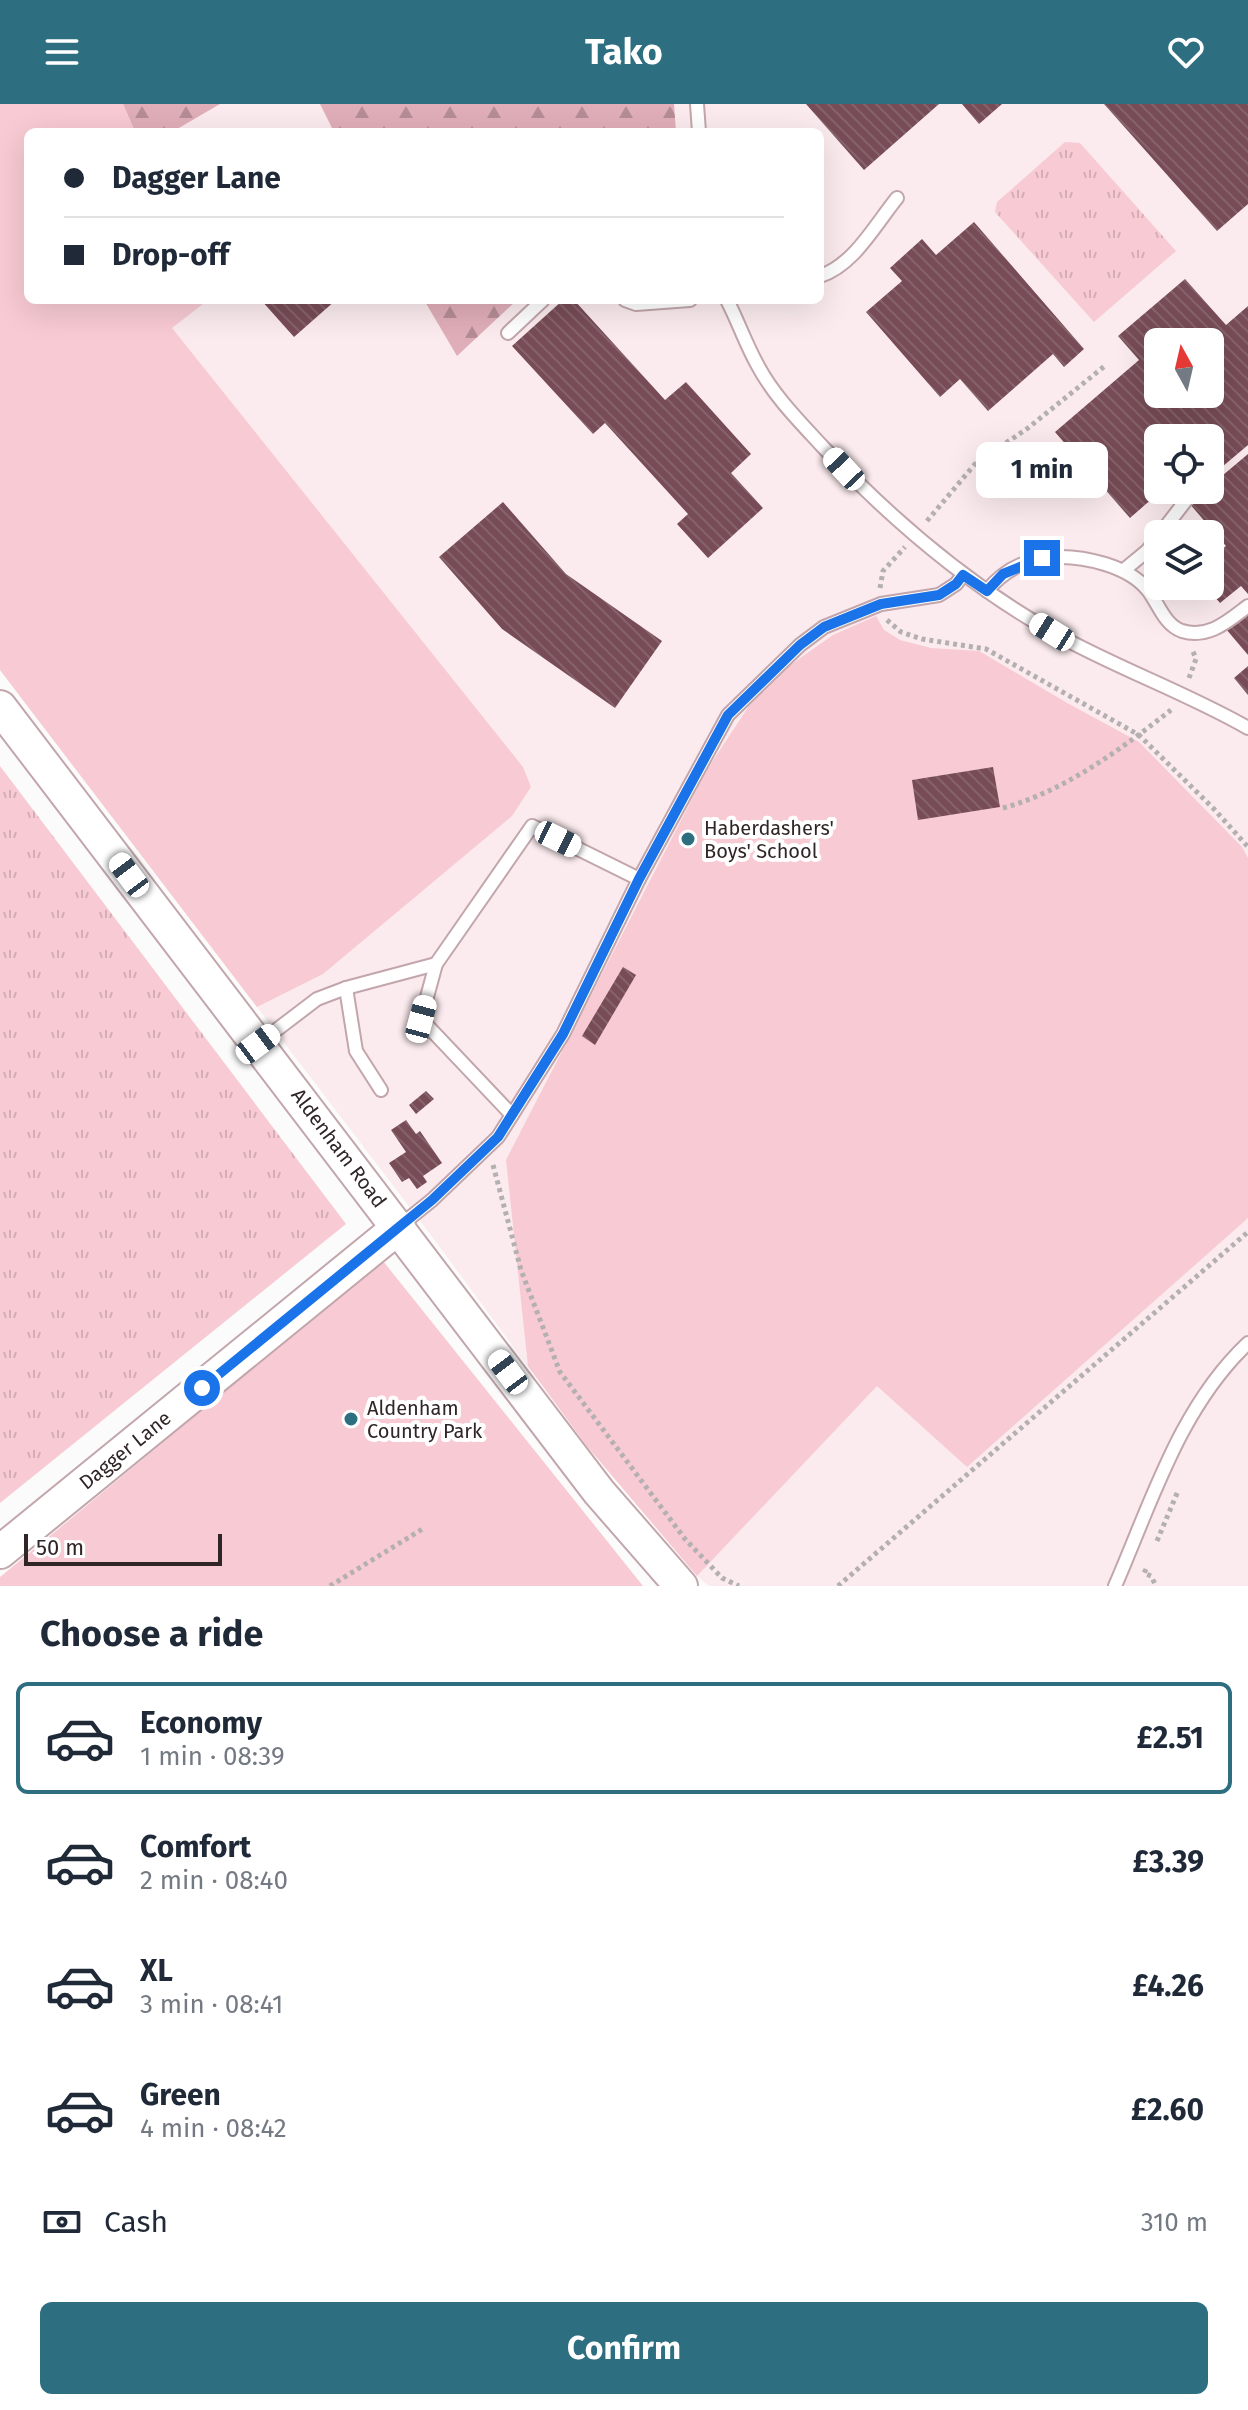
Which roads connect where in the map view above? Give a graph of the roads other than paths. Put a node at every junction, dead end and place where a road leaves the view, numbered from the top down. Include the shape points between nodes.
1 (697, 104) edge
2 (699, 128) edge
3 (897, 198) dead end
4 (824, 274) edge
5 (539, 304) edge
6 (729, 304) edge
7 (508, 333) dead end
8 (1183, 504) edge
9 (1171, 520) edge
10 (1144, 553) edge
11 (1124, 570) junction
12 (963, 575) junction
13 (987, 591) junction
14 (1248, 606) edge
15 (0, 707) edge
16 (1248, 728) edge
17 (639, 879) junction
18 (436, 964) junction
19 (346, 988) junction
20 (258, 1044) junction
21 (381, 1090) dead end
22 (512, 1115) junction
23 (399, 1227) junction
24 (1248, 1343) edge
25 (0, 1552) edge
26 (681, 1586) edge
27 (1115, 1586) edge

1 - 2 lane
3 - 4 lane via 850,257
5 - 7 lane
6 - 12 lane via 758,366 783,403 860,486
8 - 9 lane
10 - 11 lane
11 - 13 lane via 1087,559 1042,558 1003,574
11 - 14 lane via 1177,629 1187,632 1214,631
12 - 13 lane
12 - 17 lane via 939,595 852,614 800,645 728,715
13 - 16 lane via 1052,632
15 - 20 street, Aldenham Road
17 - 18 lane via 532,826
17 - 22 lane via 563,1034
18 - 19 lane
18 - 22 lane via 421,1019
19 - 20 lane via 317,999
19 - 21 lane via 356,1051
20 - 23 street, Aldenham Road
22 - 23 lane via 498,1137
23 - 25 street, Dagger Lane
23 - 26 street, Aldenham Road via 599,1492
24 - 27 lane via 1187,1419

